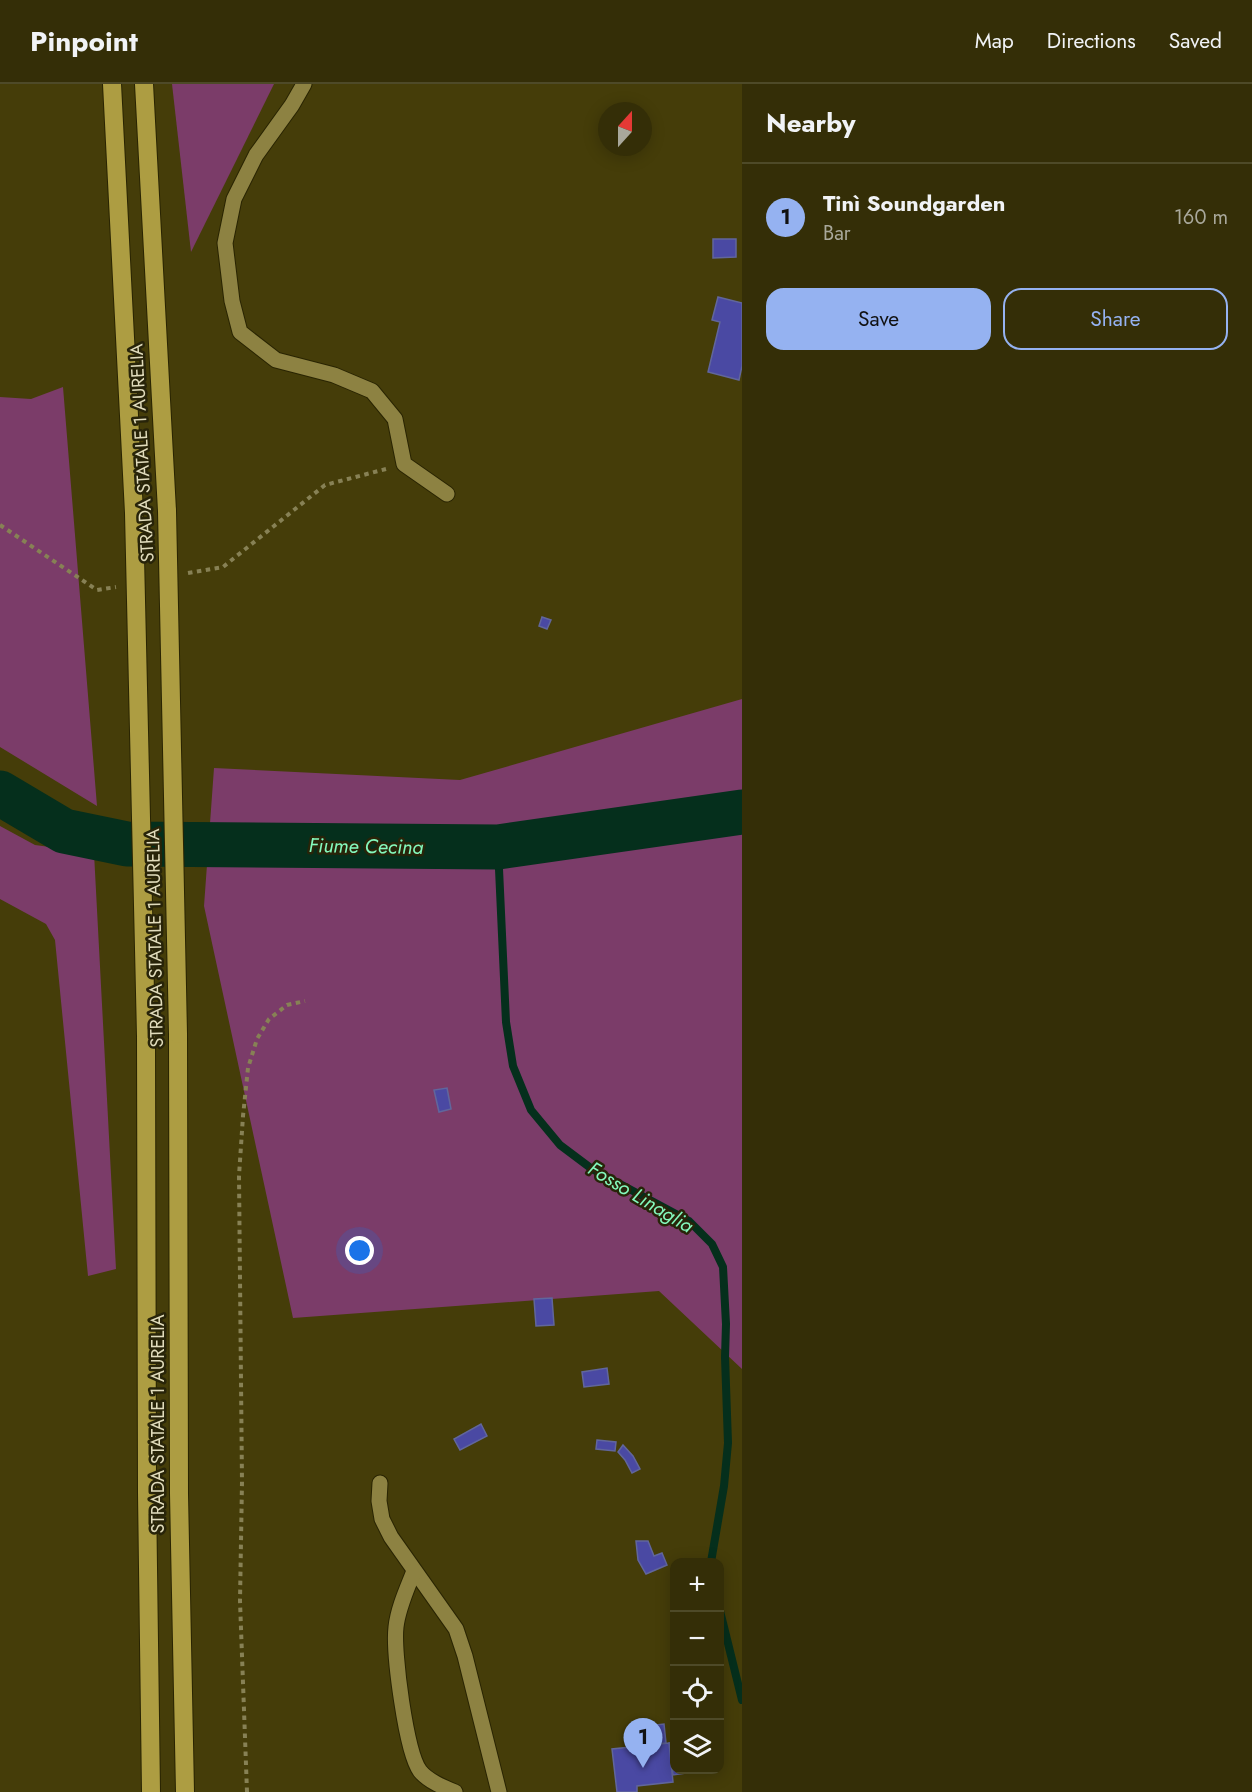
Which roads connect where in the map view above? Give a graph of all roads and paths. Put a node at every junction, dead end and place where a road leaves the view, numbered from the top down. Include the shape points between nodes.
1 (112, 84) edge
2 (144, 84) edge
3 (304, 84) edge
4 (404, 464) junction
5 (447, 494) dead end
6 (0, 525) edge
7 (177, 575) dead end
8 (120, 586) dead end
9 (305, 1001) dead end
10 (380, 1483) dead end
11 (414, 1571) junction
12 (151, 1792) edge
13 (185, 1792) edge
14 (247, 1792) edge
15 (455, 1792) edge
16 (499, 1792) edge

1 - 12 highway, STRADA STATALE 1 AURELIA, bridge via 134,513 146,1036
2 - 13 highway, STRADA STATALE 1 AURELIA, bridge via 166,511 178,1034 178,1494
3 - 4 street via 256,155 234,199 225,243 237,321 240,332 276,360 334,375 372,391 395,419
4 - 5 street
4 - 7 path via 325,485 222,567
6 - 8 path via 97,590
9 - 14 path via 287,1005 269,1019 257,1039 248,1068 243,1116 239,1176 240,1601
10 - 11 street via 382,1519
11 - 15 street via 401,1605 394,1649 411,1752 428,1779
11 - 16 street via 456,1629

